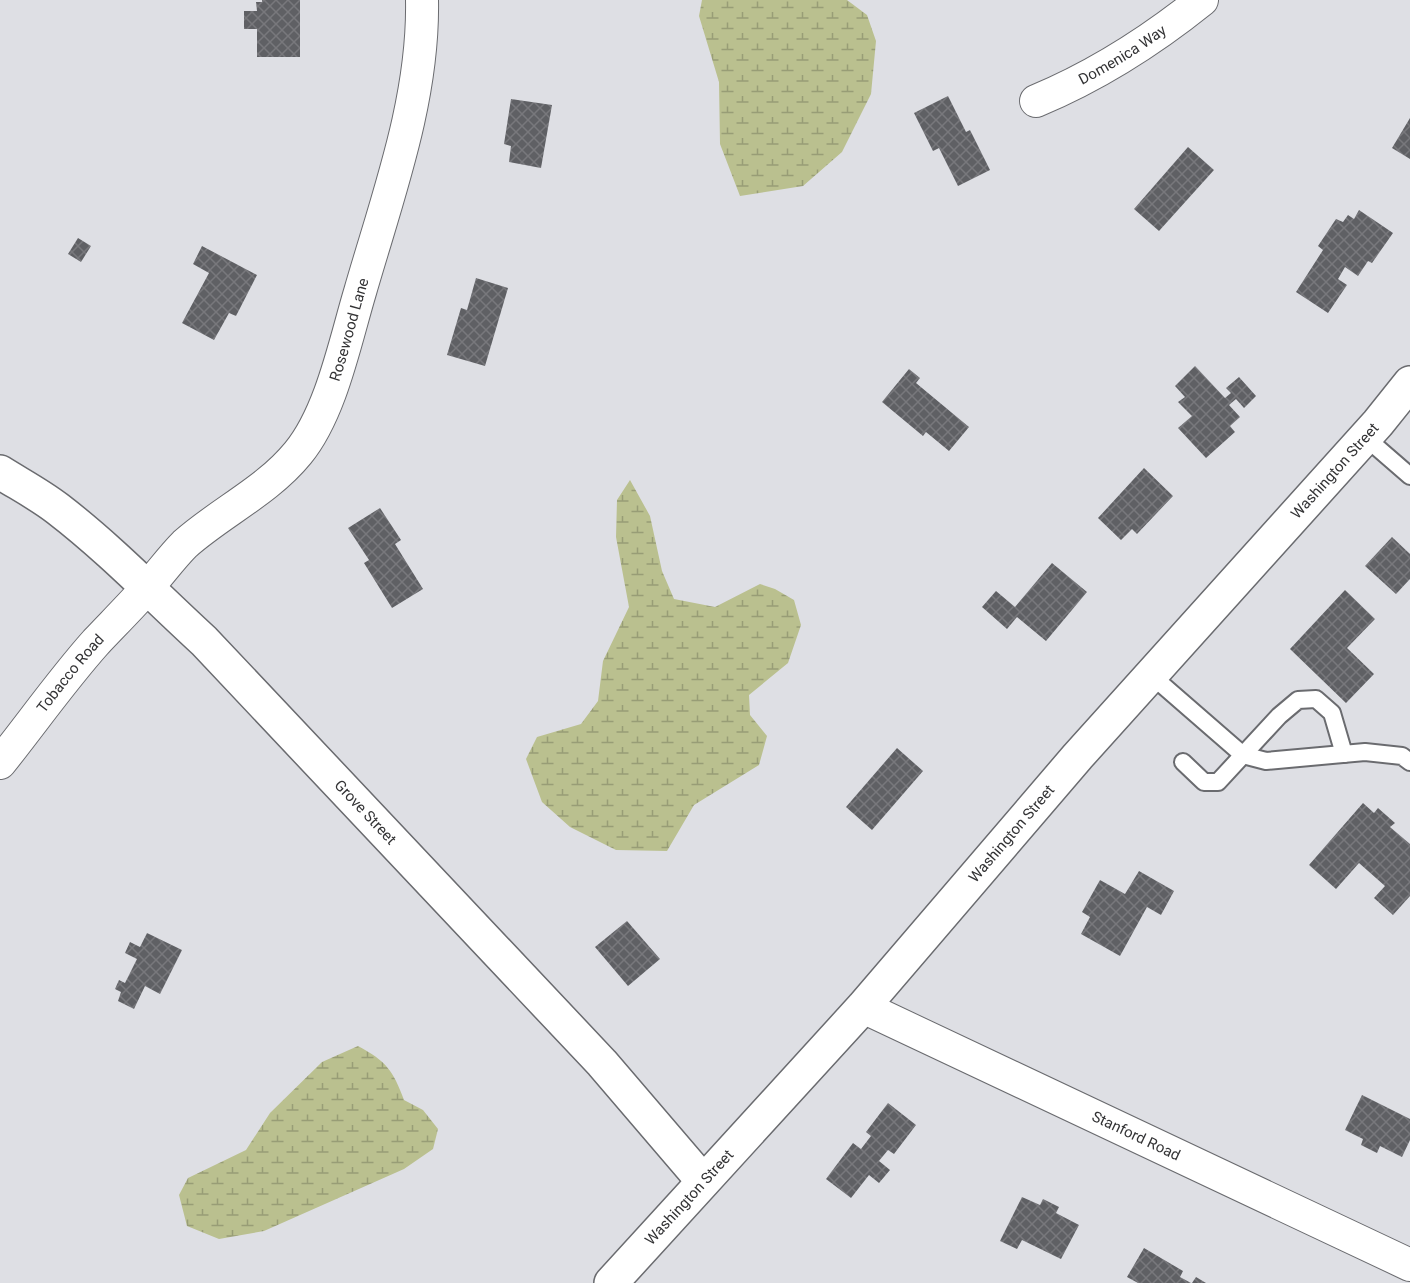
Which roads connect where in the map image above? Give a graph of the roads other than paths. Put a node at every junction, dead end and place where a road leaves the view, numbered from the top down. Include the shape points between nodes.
1 (422, 0) edge
2 (1202, 0) edge
3 (1036, 100) dead end
4 (1410, 383) edge
5 (1365, 437) junction
6 (0, 472) edge
7 (1410, 476) edge
8 (147, 589) junction
9 (1151, 675) junction
10 (1344, 754) junction
11 (1243, 755) junction
12 (1183, 762) dead end
13 (1410, 762) edge
14 (0, 763) edge
15 (863, 1007) junction
16 (703, 1181) junction
17 (1410, 1265) edge
18 (611, 1283) edge

1 - 8 street, Rosewood Lane via 419,56 400,152 336,373 314,428 299,452 277,475 183,546
2 - 3 street, Domenica Way via 1096,73
4 - 5 main road, Washington Street
5 - 7 lane
5 - 9 main road, Washington Street
6 - 8 main road, Grove Street via 56,507 116,557
8 - 14 street, Tobacco Road via 95,643
8 - 16 main road, Grove Street via 204,641 602,1063
9 - 11 lane
9 - 15 main road, Washington Street
10 - 11 lane via 1266,761
10 - 11 lane via 1332,713 1316,699 1298,700
10 - 13 lane via 1402,756
11 - 12 lane via 1218,782 1204,782
15 - 16 main road, Washington Street
15 - 17 street, Stanford Road
16 - 18 main road, Washington Street

